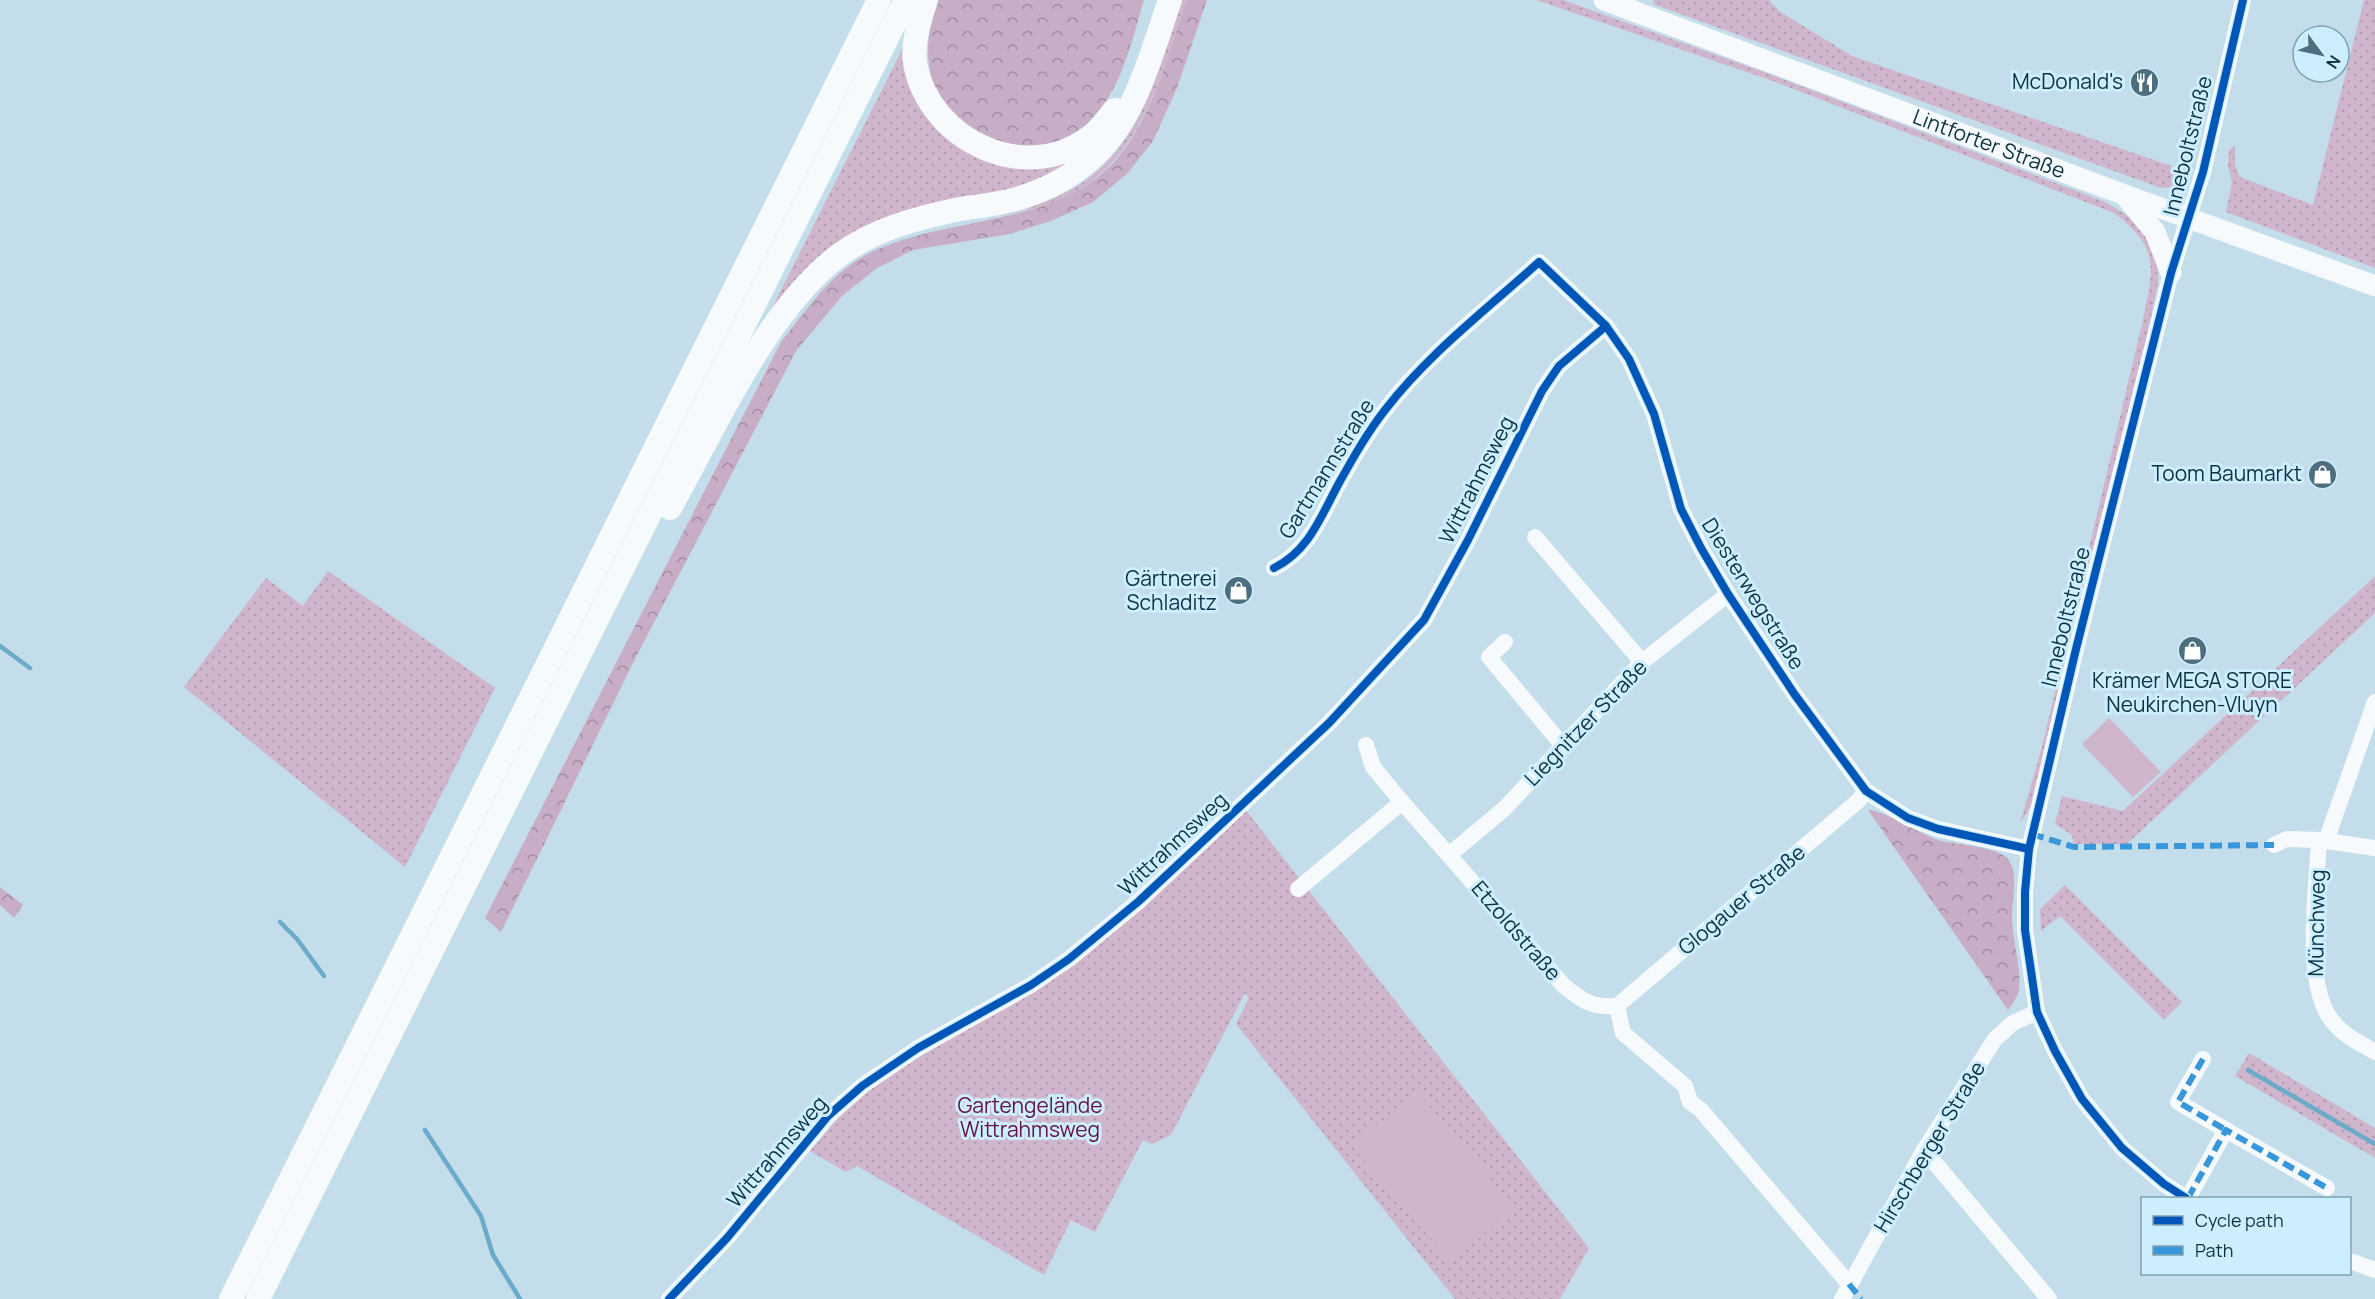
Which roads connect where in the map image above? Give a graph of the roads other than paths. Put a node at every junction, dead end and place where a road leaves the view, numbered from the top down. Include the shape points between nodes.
1 (879, 0) edge
2 (906, 0) edge
3 (926, 0) edge
4 (1160, 0) edge
5 (1170, 0) edge
6 (1604, 0) edge
7 (2243, 0) edge
8 (2125, 195) junction
9 (2189, 218) junction
10 (1539, 262) joint
11 (2171, 273) junction
12 (2375, 286) edge
13 (1606, 326) junction
14 (1535, 537) dead end
15 (1274, 568) dead end
16 (1728, 594) junction
17 (1505, 642) dead end
18 (580, 652) junction
19 (1642, 662) junction
20 (2374, 703) edge
21 (1366, 745) dead end
22 (1563, 746) junction
23 (1866, 791) junction
24 (1402, 802) junction
25 (2323, 841) junction
26 (2274, 845) dead end
27 (2375, 848) edge
28 (2029, 849) junction
29 (1449, 855) junction
30 (1298, 890) dead end
31 (1617, 1006) junction
32 (2037, 1012) junction
33 (2375, 1052) edge
34 (2203, 1059) dead end
35 (2226, 1130) junction
36 (1924, 1150) junction
37 (2327, 1188) dead end
38 (2185, 1197) edge
39 (2188, 1197) edge
40 (2351, 1262) edge
41 (2375, 1270) edge
42 (1846, 1292) edge
43 (231, 1299) edge
44 (258, 1299) edge
45 (669, 1299) edge
46 (2049, 1299) edge

1 - 43 highway
2 - 18 highway
3 - 4 highway via 915,61 924,95 950,128 979,147 1006,156 1034,157 1064,150 1093,135 1120,104 1137,71
5 - 18 highway via 1145,74 1120,128 1101,152 1078,171 1053,186 1020,198 894,225 839,256 811,280 784,310 610,616
6 - 8 main road, Lintforter Straße
7 - 9 street, Inneboltstraße
8 - 9 main road, Lintforter Straße
8 - 11 main road via 2155,232
9 - 11 street, Inneboltstraße
9 - 12 main road, Lintforter Straße
10 - 13 street, Diesterwegstraße
10 - 15 street, Gartmannstraße via 1420,370 1384,410 1317,527 1290,560
11 - 28 street, Inneboltstraße
13 - 16 street, Diesterwegstraße via 1629,359 1654,414 1681,509
13 - 45 street, Wittrahmsweg via 1559,366 1542,391 1424,620 1329,723 1139,901 1069,959 1031,985 918,1048 862,1086 828,1116 727,1238
14 - 19 street
16 - 19 street, Liegnitzer Straße
16 - 23 street, Diesterwegstraße
17 - 22 street via 1489,657
18 - 44 highway
19 - 22 street, Liegnitzer Straße
20 - 25 street, Münchweg
21 - 24 street, Etzoldstraße via 1373,767
22 - 29 street, Liegnitzer Straße via 1504,808
23 - 28 street, Diesterwegstraße via 1908,818 1938,829
23 - 31 street, Glogauer Straße
24 - 29 street, Etzoldstraße
24 - 30 street
25 - 26 street via 2287,839
25 - 27 street
25 - 33 street, Münchweg via 2316,987 2332,1021 2343,1033
28 - 32 street, Inneboltstraße via 2025,930
29 - 31 street, Etzoldstraße via 1564,986 1582,1002
31 - 42 street via 1623,1033 1685,1086 1690,1102 1700,1109
32 - 36 street, Hirschberger Straße via 2013,1023 1995,1039
32 - 38 street, Inneboltstraße via 2082,1099 2102,1124 2122,1148
34 - 35 street via 2178,1102
35 - 37 street
35 - 39 street, Inneboltstraße
36 - 42 street, Hirschberger Straße
36 - 46 street
40 - 41 street

